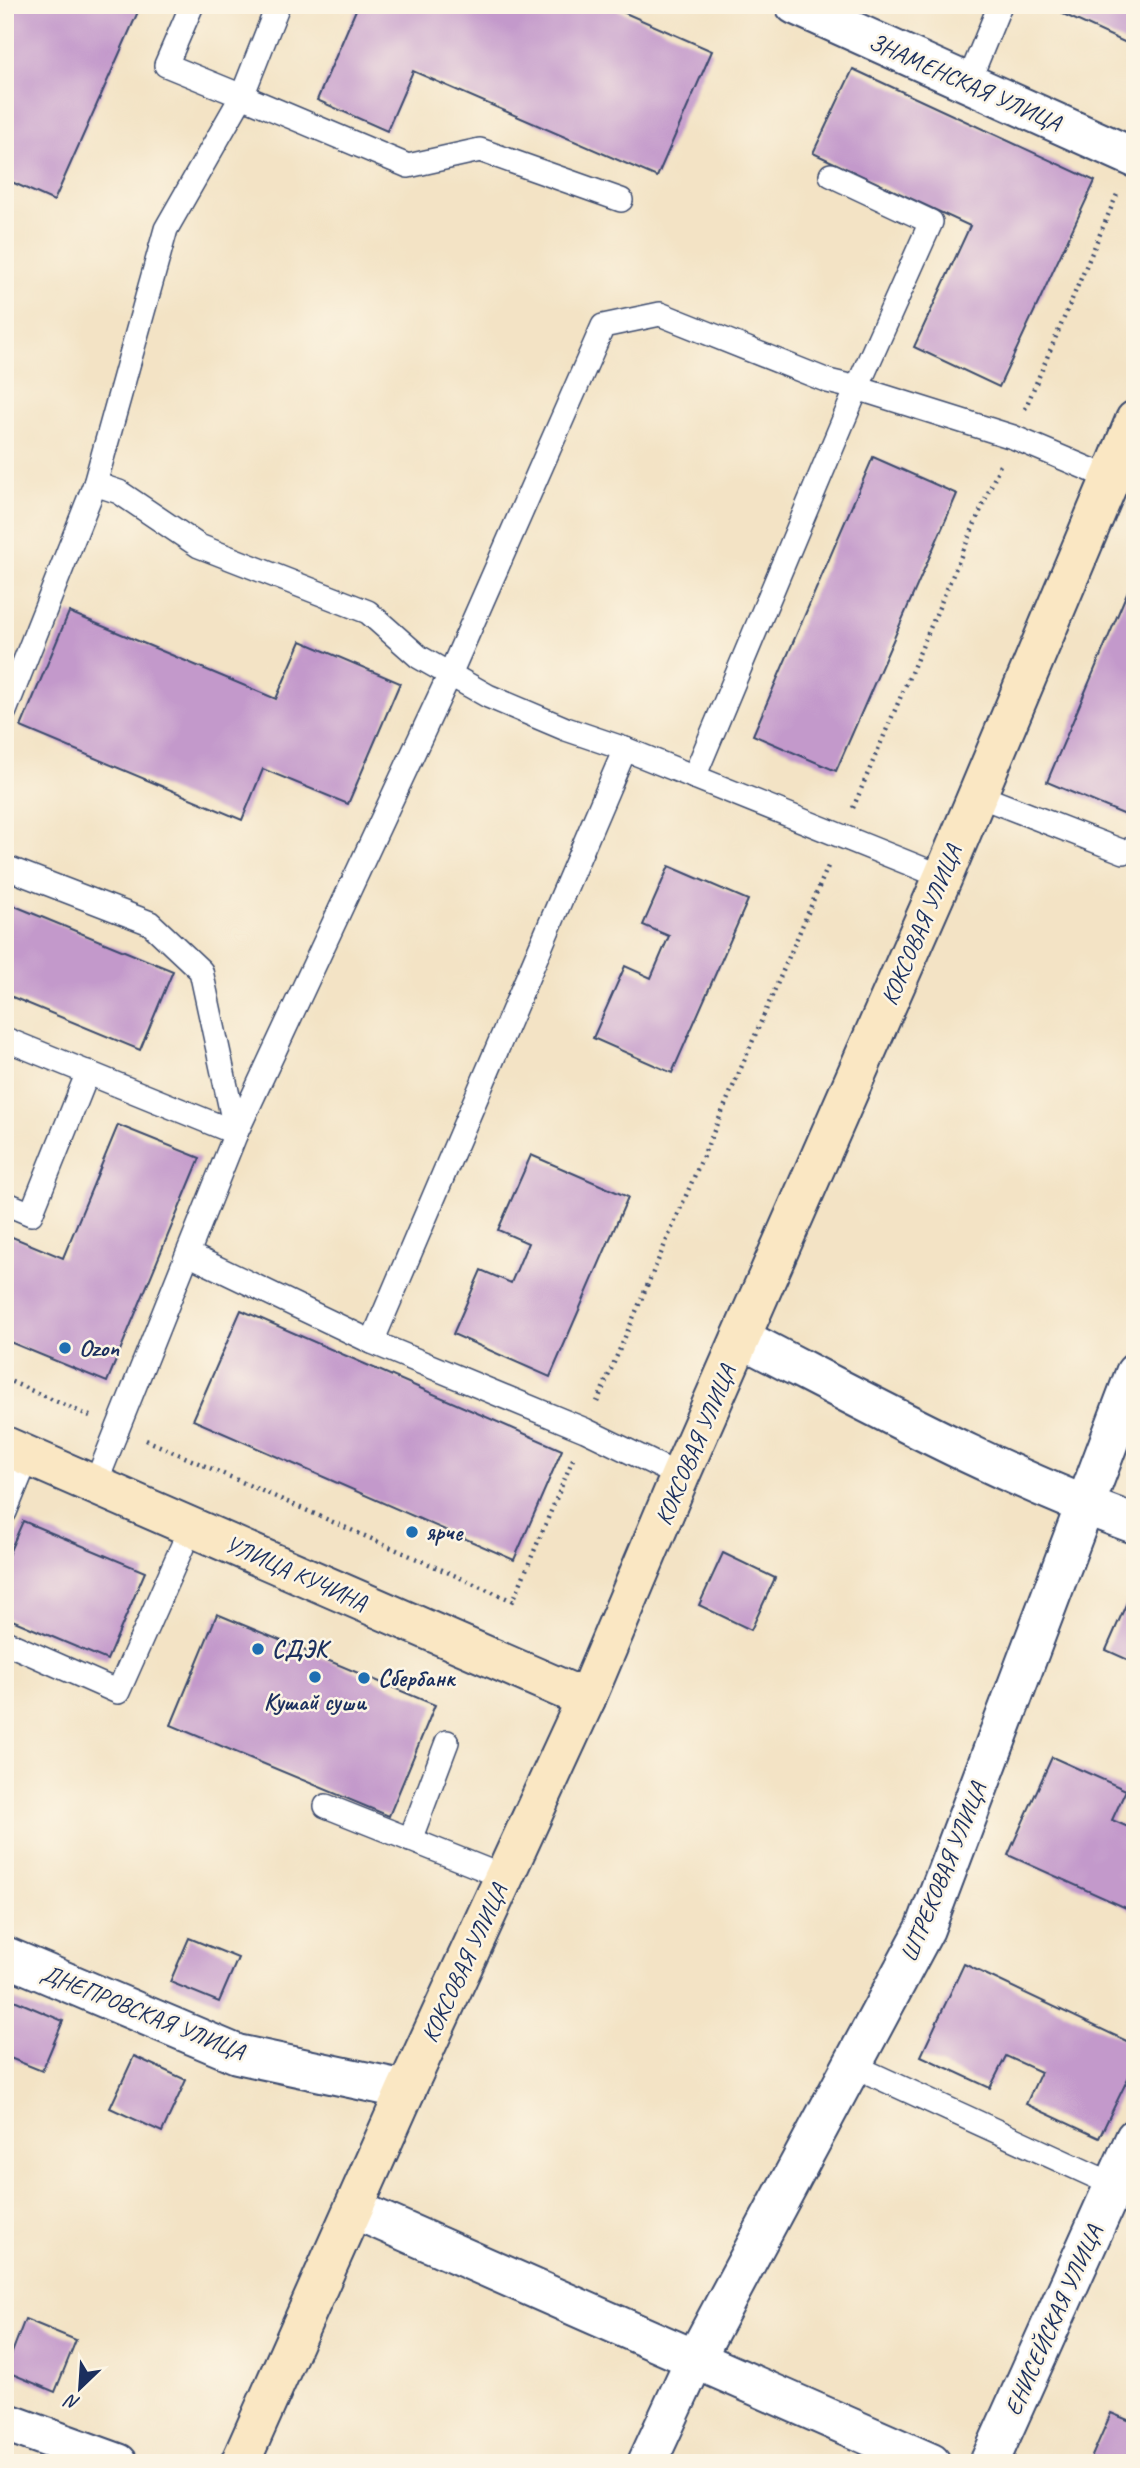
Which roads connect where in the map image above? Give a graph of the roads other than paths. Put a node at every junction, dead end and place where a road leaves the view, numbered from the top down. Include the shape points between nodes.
1 (192, 5) edge
2 (278, 5) edge
3 (1000, 5) edge
4 (803, 7) edge
5 (968, 83) junction
6 (242, 96) junction
7 (1134, 157) edge
8 (831, 175) dead end
9 (621, 200) dead end
10 (857, 388) junction
11 (1135, 420) edge
12 (1110, 478) junction
13 (95, 484) junction
14 (450, 674) junction
15 (5, 711) edge
16 (625, 749) junction
17 (694, 777) junction
18 (977, 795) junction
19 (1135, 847) edge
20 (5, 867) edge
21 (943, 877) junction
22 (5, 1039) edge
23 (88, 1072) junction
24 (236, 1133) junction
25 (5, 1203) edge
26 (188, 1254) junction
27 (741, 1338) junction
28 (372, 1342) junction
29 (1135, 1373) edge
30 (17, 1451) edge
31 (680, 1476) junction
32 (95, 1485) junction
33 (1086, 1507) junction
34 (5, 1512) edge
35 (1135, 1524) edge
36 (191, 1527) junction
37 (5, 1642) edge
38 (586, 1699) junction
39 (447, 1742) dead end
40 (326, 1806) dead end
41 (410, 1840) junction
42 (504, 1877) junction
43 (5, 1956) edge
44 (852, 2065) junction
45 (406, 2090) junction
46 (1135, 2138) edge
47 (1114, 2185) junction
48 (354, 2209) junction
49 (695, 2359) junction
50 (5, 2423) edge
51 (118, 2463) edge
52 (240, 2463) edge
53 (647, 2463) edge
54 (931, 2463) edge
55 (989, 2463) edge

1 - 6 lane via 166,65
2 - 6 lane
3 - 5 lane
4 - 5 street, ЗНАМЕНСКАЯ УЛИЦА
5 - 7 street, ЗНАМЕНСКАЯ УЛИЦА
6 - 9 lane via 408,166 480,150
6 - 13 lane via 166,229
8 - 10 lane via 931,222
10 - 12 lane via 1013,437
10 - 14 lane via 828,381 660,314 603,326
10 - 17 lane
11 - 12 main road, КОКСОВАЯ УЛИЦА
12 - 18 main road, КОКСОВАЯ УЛИЦА
13 - 14 lane via 119,492 199,546 368,612 419,657
13 - 15 lane
14 - 16 lane via 488,696
14 - 24 lane
16 - 17 lane
16 - 28 lane
17 - 21 lane
18 - 19 lane via 1124,852
18 - 21 main road, КОКСОВАЯ УЛИЦА
20 - 24 lane via 150,923 201,971
21 - 27 main road, КОКСОВАЯ УЛИЦА
22 - 23 lane
23 - 24 lane
23 - 25 lane via 31,1214
24 - 26 lane
26 - 28 lane
26 - 32 lane
27 - 31 main road, КОКСОВАЯ УЛИЦА
27 - 33 street via 983,1462
28 - 31 lane via 585,1430
29 - 33 street, ШТРЕКОВАЯ УЛИЦА
30 - 32 main road, УЛИЦА КУЧИНА
30 - 34 lane
31 - 38 main road, КОКСОВАЯ УЛИЦА
32 - 36 main road, УЛИЦА КУЧИНА
33 - 35 street
33 - 44 street, ШТРЕКОВАЯ УЛИЦА via 925,1929
36 - 37 lane via 118,1692
36 - 38 main road, УЛИЦА КУЧИНА
38 - 42 main road, КОКСОВАЯ УЛИЦА
39 - 41 lane
40 - 41 lane
41 - 42 lane
42 - 45 main road, КОКСОВАЯ УЛИЦА
43 - 45 street, ДНЕПРОВСКАЯ УЛИЦА via 237,2054
44 - 47 lane
44 - 49 street, ШТРЕКОВАЯ УЛИЦА
45 - 48 main road, КОКСОВАЯ УЛИЦА
46 - 47 street, ЕНИСЕЙСКАЯ УЛИЦА
47 - 55 street, ЕНИСЕЙСКАЯ УЛИЦА
48 - 49 street
48 - 52 main road, КОКСОВАЯ УЛИЦА
49 - 53 street, ШТРЕКОВАЯ УЛИЦА
49 - 54 street
50 - 51 street

